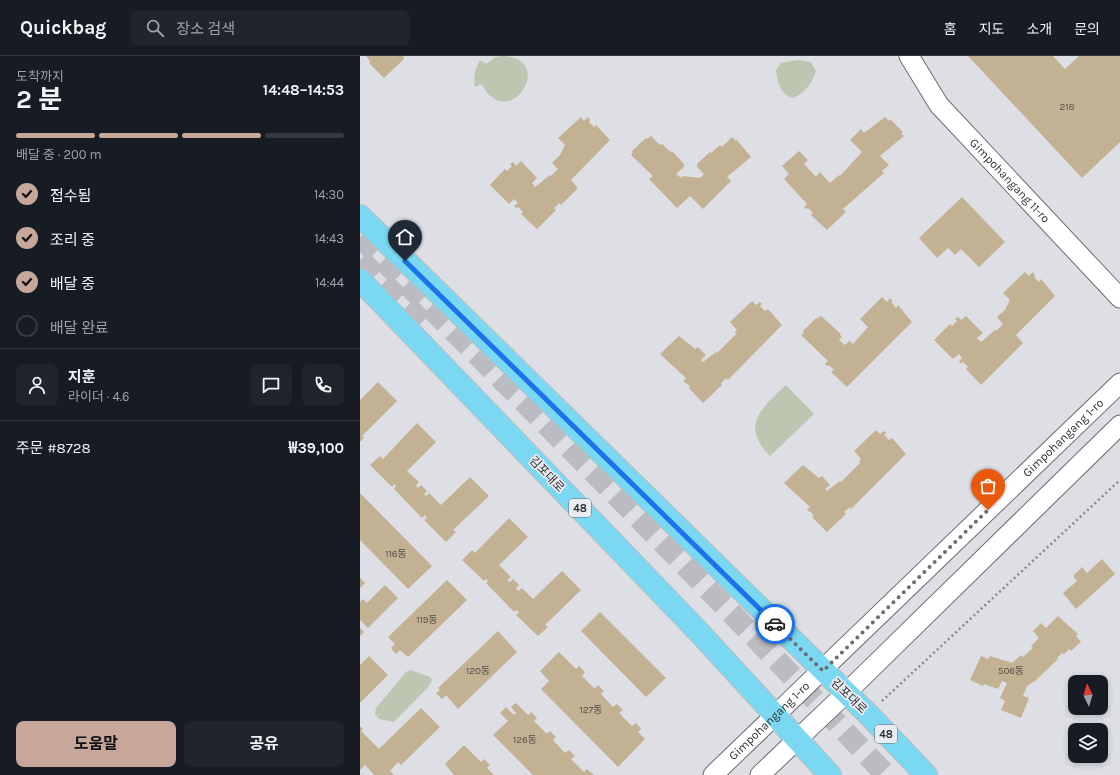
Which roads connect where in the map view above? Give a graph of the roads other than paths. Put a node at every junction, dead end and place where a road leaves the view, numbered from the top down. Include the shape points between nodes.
1 (909, 56) edge
2 (918, 56) edge
3 (360, 216) edge
4 (360, 280) edge
5 (1120, 283) edge
6 (1120, 298) edge
7 (1120, 383) edge
8 (1120, 425) edge
9 (823, 671) junction
10 (846, 693) junction
11 (776, 715) junction
12 (796, 740) junction
13 (713, 775) edge
14 (760, 775) edge
15 (830, 775) edge
16 (926, 775) edge

1 - 6 street, Gimpohangang 11-ro via 939,105
2 - 5 street, Gimpohangang 11-ro via 942,96
3 - 9 main road, 김포대로 / 48
4 - 11 main road, 김포대로 / 48 via 696,628
7 - 9 street, Gimpohangang 1-ro
8 - 10 street
9 - 10 main road, 김포대로 / 48
9 - 11 street, Gimpohangang 1-ro
10 - 12 street
10 - 16 main road, 김포대로 / 48
11 - 12 main road, 김포대로 / 48
11 - 13 street, Gimpohangang 1-ro
12 - 14 street
12 - 15 main road, 김포대로 / 48

